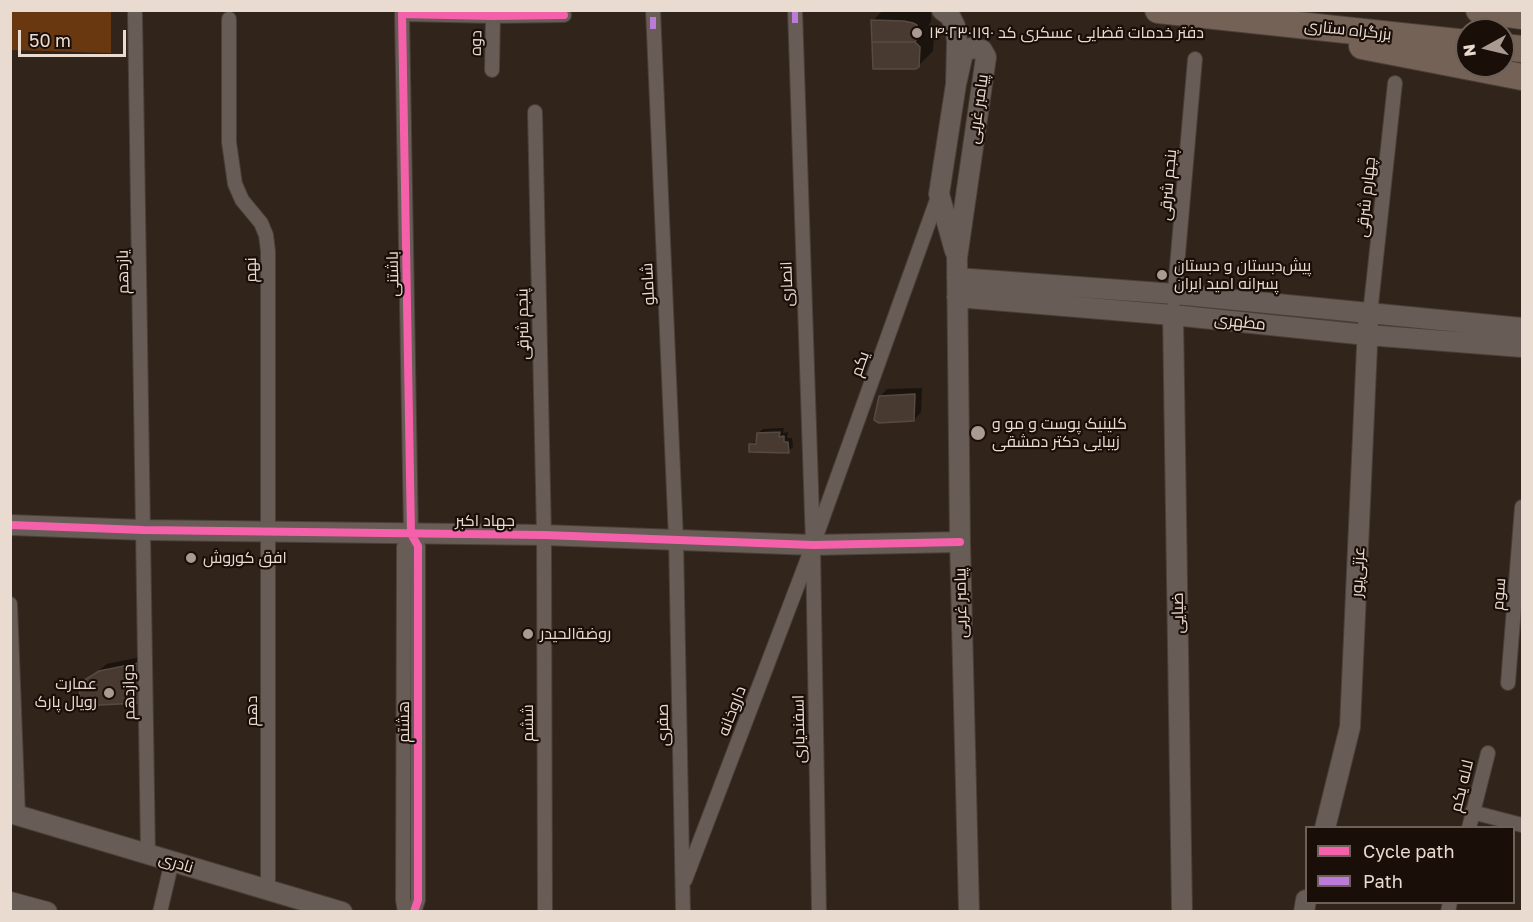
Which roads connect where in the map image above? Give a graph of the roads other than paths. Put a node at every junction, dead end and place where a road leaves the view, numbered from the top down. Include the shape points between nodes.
1 (653, 10) edge
2 (942, 10) edge
3 (1158, 10) edge
4 (1479, 10) edge
5 (135, 14) dead end
6 (564, 15) dead end
7 (493, 16) junction
8 (795, 16) edge
9 (1522, 16) edge
10 (229, 19) dead end
11 (1269, 23) junction
12 (1455, 42) edge
13 (1195, 59) dead end
14 (492, 70) dead end
15 (1522, 77) edge
16 (1395, 83) dead end
17 (956, 84) junction
18 (535, 112) dead end
19 (939, 194) junction
20 (957, 258) junction
21 (957, 288) junction
22 (1175, 294) junction
23 (1370, 314) junction
24 (1173, 315) junction
25 (1522, 328) edge
26 (1367, 335) junction
27 (1522, 347) edge
28 (1522, 507) edge
29 (10, 525) edge
30 (144, 530) junction
31 (269, 531) junction
32 (411, 534) junction
33 (544, 535) junction
34 (676, 539) junction
35 (960, 543) junction
36 (813, 545) junction
37 (10, 604) edge
38 (1508, 683) dead end
39 (1488, 753) dead end
40 (1472, 812) junction
41 (14, 814) edge
42 (1522, 825) edge
43 (1325, 826) edge
44 (1469, 826) edge
45 (148, 854) junction
46 (172, 861) junction
47 (682, 888) junction
48 (268, 890) junction
49 (10, 902) edge
50 (47, 912) edge
51 (160, 912) edge
52 (342, 912) edge
53 (405, 912) edge
54 (414, 912) edge
55 (545, 912) edge
56 (683, 912) edge
57 (819, 912) edge
58 (969, 912) edge
59 (1182, 912) edge

1 - 34 street, شاملو
2 - 17 street, پیامبر غربی via 955,26
3 - 11 highway, بزرگراه ستاری
4 - 9 highway
5 - 30 street, یازدهم
6 - 7 street
7 - 14 street, دوه
7 - 32 street, باشتنی via 402,14
8 - 36 street, انصاری
10 - 31 street, نهم via 229,142 235,184 242,200 261,223 268,251
11 - 12 highway, بزرگراه ستاری
11 - 15 highway via 1365,47
13 - 22 street, پنجم شرقی
16 - 23 street, چهارم شرقی
17 - 19 street, پیامبر غربی
17 - 20 street, پیامبر غربی via 963,53 971,48 982,50 986,57
18 - 33 street, پنجم شرقی
19 - 20 street, پیامبر غربی
19 - 36 street, یکم
20 - 21 street, پیامبر غربی
21 - 22 street, مطهری
21 - 24 street, مطهری
21 - 35 street, پیامبر غربی
22 - 23 street, مطهری
22 - 24 street, پنجم شرقی
23 - 25 street, مطهری
23 - 26 street, عزتی‌پور
24 - 26 street, مطهری
24 - 59 street, ضیایی
26 - 27 street, مطهری
26 - 43 street, عزتی‌پور via 1350,727
28 - 38 street, سوم
29 - 30 street, جهاد اکبر
30 - 31 street, جهاد اکبر
30 - 45 street, دوازدهم
31 - 32 street, جهاد اکبر
31 - 48 street, دهم
32 - 33 street, جهاد اکبر
32 - 53 street, هشتم via 404,547
32 - 54 street, هشتم via 418,546 418,900
33 - 34 street, جهاد اکبر
33 - 55 street, ششم
34 - 36 street, جهاد اکبر
34 - 47 street, صفری
35 - 36 street, جهاد اکبر
35 - 58 street, پیامبر غربی
36 - 47 street, داروخانه
36 - 57 street, اسفندیاری
37 - 41 street
39 - 40 street, لاله یکم
40 - 42 street
40 - 44 street, لاله یکم
41 - 45 street, نادری
45 - 46 street, نادری
46 - 48 street, نادری
46 - 51 street
47 - 56 street, صفری
48 - 52 street, نادری
49 - 50 street

